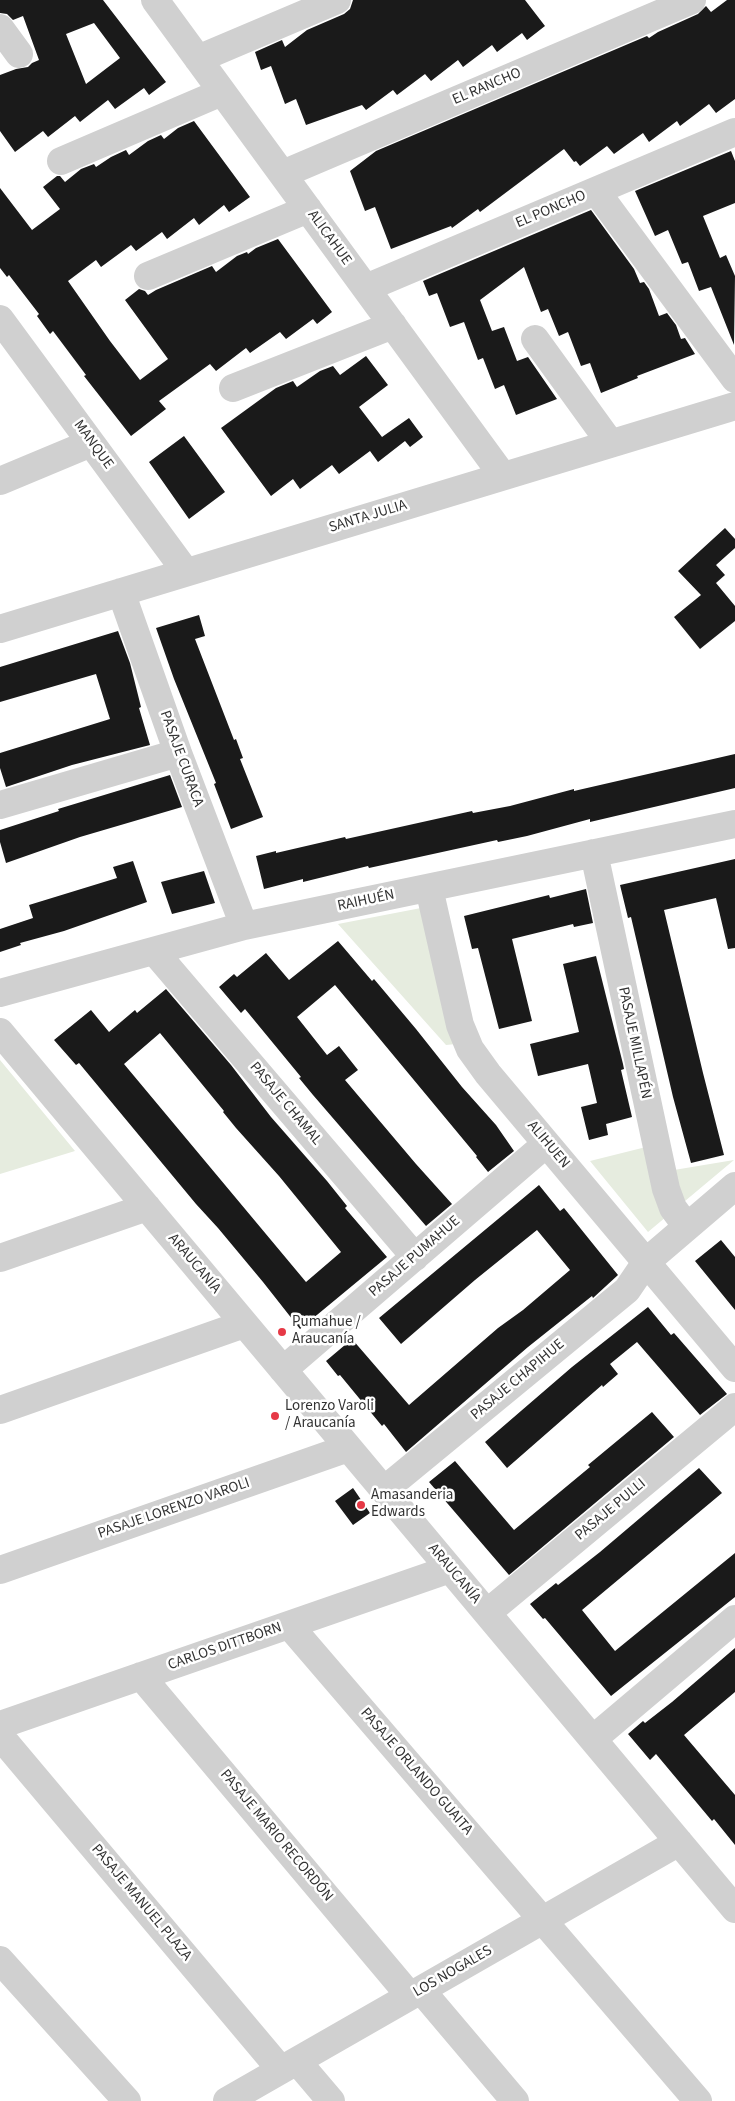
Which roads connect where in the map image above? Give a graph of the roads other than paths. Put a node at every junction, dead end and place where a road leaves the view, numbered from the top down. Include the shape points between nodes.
1 (155, 0) edge
2 (337, 0) edge
3 (692, 0) edge
4 (0, 28) edge
5 (19, 54) dead end
6 (198, 59) junction
7 (222, 92) junction
8 (734, 135) edge
9 (61, 161) dead end
10 (283, 174) junction
11 (596, 191) junction
12 (308, 209) junction
13 (148, 276) dead end
14 (366, 288) junction
15 (0, 319) edge
16 (393, 325) junction
17 (535, 339) dead end
18 (10, 350) edge
19 (735, 379) edge
20 (233, 388) dead end
21 (735, 406) edge
22 (91, 443) junction
23 (610, 444) junction
24 (503, 476) junction
25 (0, 481) edge
26 (186, 572) junction
27 (121, 592) junction
28 (0, 629) edge
29 (178, 753) junction
30 (0, 805) edge
31 (735, 824) edge
32 (594, 853) junction
33 (429, 888) junction
34 (244, 926) junction
35 (154, 951) junction
36 (0, 993) edge
37 (0, 1032) edge
38 (546, 1144) junction
39 (735, 1186) edge
40 (147, 1207) junction
41 (687, 1228) junction
42 (415, 1257) junction
43 (0, 1258) edge
44 (646, 1262) junction
45 (244, 1324) junction
46 (735, 1368) edge
47 (283, 1370) junction
48 (735, 1407) edge
49 (0, 1410) edge
50 (348, 1448) junction
51 (384, 1490) junction
52 (450, 1569) junction
53 (0, 1570) edge
54 (487, 1613) junction
55 (289, 1625) junction
56 (731, 1629) edge
57 (141, 1676) junction
58 (0, 1725) edge
59 (0, 1736) edge
60 (592, 1739) junction
61 (679, 1842) junction
62 (735, 1909) edge
63 (544, 1920) junction
64 (0, 1960) edge
65 (416, 1993) junction
66 (289, 2065) junction
67 (127, 2101) edge
68 (227, 2101) edge
69 (331, 2101) edge
70 (515, 2101) edge
71 (698, 2101) edge

1 - 6 street, ALICAHUE
2 - 6 street
3 - 10 street, EL RANCHO
4 - 5 street
6 - 7 street, ALICAHUE
7 - 9 street
7 - 10 street, ALICAHUE
8 - 11 street, EL PONCHO
10 - 12 street, ALICAHUE
11 - 14 street, EL PONCHO
11 - 19 street
12 - 13 street
12 - 14 street, ALICAHUE
14 - 16 street, ALICAHUE
15 - 18 street, MANQUE
16 - 20 street
16 - 24 street, ALICAHUE
17 - 23 street
18 - 22 street, MANQUE
21 - 23 street, SANTA JULIA
22 - 25 street
22 - 26 street, MANQUE
23 - 24 street, SANTA JULIA
24 - 26 street, SANTA JULIA
26 - 27 street, SANTA JULIA
27 - 28 street, SANTA JULIA
27 - 29 street, PASAJE CURACA
29 - 30 street
29 - 34 street, PASAJE CURACA
31 - 32 street, RAIHUÉN
32 - 33 street, RAIHUÉN
32 - 41 street, PASAJE MILLAPÉN via 666,1189 672,1208
33 - 34 street, RAIHUÉN
33 - 38 street, ALIHUEN via 460,1025 470,1049
34 - 35 street, RAIHUÉN
35 - 36 street, RAIHUÉN
35 - 42 street, PASAJE CHAMAL
37 - 40 street, ARAUCANÍA
38 - 42 street, PASAJE PUMAHUE
38 - 44 street, ALIHUEN
39 - 41 street, PASAJE CHAPIHUE
40 - 43 street
40 - 45 street, ARAUCANÍA
41 - 44 street, PASAJE CHAPIHUE
42 - 47 street, PASAJE PUMAHUE
44 - 46 street, ALIHUEN
44 - 51 street, PASAJE CHAPIHUE via 627,1290
45 - 47 street, ARAUCANÍA
45 - 49 street
47 - 50 street, ARAUCANÍA
48 - 54 street, PASAJE PULLI
50 - 51 street, ARAUCANÍA
50 - 53 street, PASAJE LORENZO VAROLI
51 - 52 street, ARAUCANÍA
52 - 54 street, ARAUCANÍA
52 - 55 street, CARLOS DITTBORN
54 - 60 street, ARAUCANÍA
55 - 57 street, CARLOS DITTBORN
55 - 63 street, PASAJE ORLANDO GUAITA
56 - 60 street
57 - 58 street, CARLOS DITTBORN
57 - 65 street, PASAJE MARIO RECORDÓN
59 - 66 street, PASAJE MANUEL PLAZA
60 - 61 street, ARAUCANÍA
61 - 62 street, ARAUCANÍA
61 - 63 street, LOS NOGALES
63 - 65 street, LOS NOGALES
63 - 71 street, PASAJE ORLANDO GUAITA
64 - 67 street
65 - 66 street, LOS NOGALES
65 - 70 street, PASAJE MARIO RECORDÓN
66 - 68 street, LOS NOGALES
66 - 69 street, PASAJE MANUEL PLAZA

